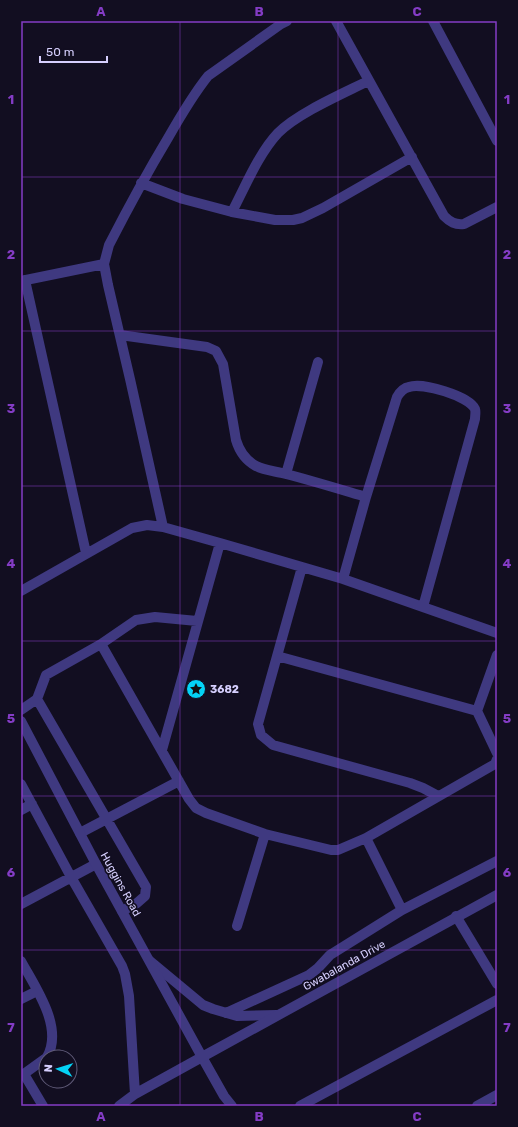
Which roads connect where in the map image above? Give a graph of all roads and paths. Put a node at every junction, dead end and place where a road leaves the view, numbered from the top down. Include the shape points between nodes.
1 (287, 21) edge
2 (336, 21) edge
3 (433, 21) edge
4 (368, 81) junction
5 (497, 141) edge
6 (412, 157) junction
7 (141, 183) junction
8 (497, 207) edge
9 (232, 212) junction
10 (104, 264) junction
11 (23, 280) edge
12 (120, 335) junction
13 (318, 362) dead end
14 (286, 474) junction
15 (366, 497) junction
16 (163, 527) junction
17 (220, 543) junction
18 (86, 553) junction
19 (302, 567) junction
20 (343, 579) junction
21 (21, 590) edge
22 (422, 607) junction
23 (197, 621) junction
24 (497, 633) edge
25 (101, 644) junction
26 (497, 655) edge
27 (277, 656) junction
28 (37, 699) junction
29 (21, 710) edge
30 (477, 711) junction
31 (21, 721) edge
32 (162, 750) junction
33 (497, 753) edge
34 (497, 759) edge
35 (179, 781) junction
36 (21, 784) edge
37 (438, 796) junction
38 (32, 804) junction
39 (21, 810) edge
40 (106, 819) junction
41 (80, 833) junction
42 (265, 834) junction
43 (366, 838) junction
44 (497, 861) edge
45 (96, 864) junction
46 (70, 877) junction
47 (497, 894) edge
48 (21, 904) edge
49 (402, 910) junction
50 (122, 911) junction
51 (456, 916) junction
52 (237, 926) dead end
53 (21, 961) edge
54 (150, 961) junction
55 (497, 984) edge
56 (37, 991) junction
57 (21, 999) edge
58 (497, 1000) edge
59 (226, 1013) junction
60 (277, 1015) junction
61 (50, 1049) edge
62 (202, 1056) junction
63 (38, 1064) edge
64 (23, 1075) edge
65 (135, 1094) junction
66 (497, 1095) edge
67 (43, 1106) edge
68 (119, 1106) edge
69 (232, 1106) edge
70 (300, 1106) edge
71 (477, 1106) edge

1 - 7 street via 208,76
2 - 4 street
3 - 5 street
4 - 6 street
4 - 9 street via 312,110 278,133 265,150
6 - 8 street via 448,221 464,224
6 - 9 street via 302,218 275,220
7 - 9 street via 183,199
7 - 10 street via 109,244
10 - 11 street
10 - 12 street
11 - 18 street
12 - 14 street via 207,347 216,352 223,364 240,451 255,466
12 - 16 street
13 - 14 street
14 - 15 street
15 - 20 street
15 - 22 street via 397,397 404,389 424,386 448,392 475,409 475,419
16 - 17 street
16 - 18 street via 147,525 132,528
17 - 19 street
17 - 23 street
18 - 21 street
19 - 20 street
19 - 27 street
20 - 22 street
22 - 24 street
23 - 25 street via 155,617 136,620
23 - 32 street
25 - 28 street via 46,675
25 - 32 street
26 - 30 street
27 - 30 street
27 - 37 street via 258,724 261,735 266,740 273,745 410,783
28 - 29 street
28 - 40 street
30 - 33 street
31 - 41 street, Huggins Road
32 - 35 street
34 - 37 street via 495,764
35 - 40 street
35 - 42 street via 196,808
36 - 38 street
37 - 43 street
38 - 39 street
38 - 46 street
40 - 41 street
40 - 50 street via 146,887 144,896
41 - 45 street, Huggins Road
42 - 43 street via 334,851
42 - 52 street
43 - 49 street
44 - 49 street
45 - 46 street
45 - 50 street, Huggins Road
46 - 48 street
46 - 65 street via 125,974 129,996
47 - 51 street, Gwabalanda Drive
49 - 59 street via 330,955 309,975
50 - 54 street, Huggins Road
51 - 55 street
51 - 60 street, Gwabalanda Drive
53 - 56 street
54 - 59 street via 203,1005
54 - 62 street, Huggins Road
56 - 57 street
56 - 61 street via 50,1019
58 - 70 street
59 - 60 street via 237,1016
60 - 62 street, Gwabalanda Drive
62 - 65 street, Gwabalanda Drive
62 - 69 street, Huggins Road
63 - 64 street
64 - 67 street
65 - 68 street, Gwabalanda Drive
66 - 71 street

